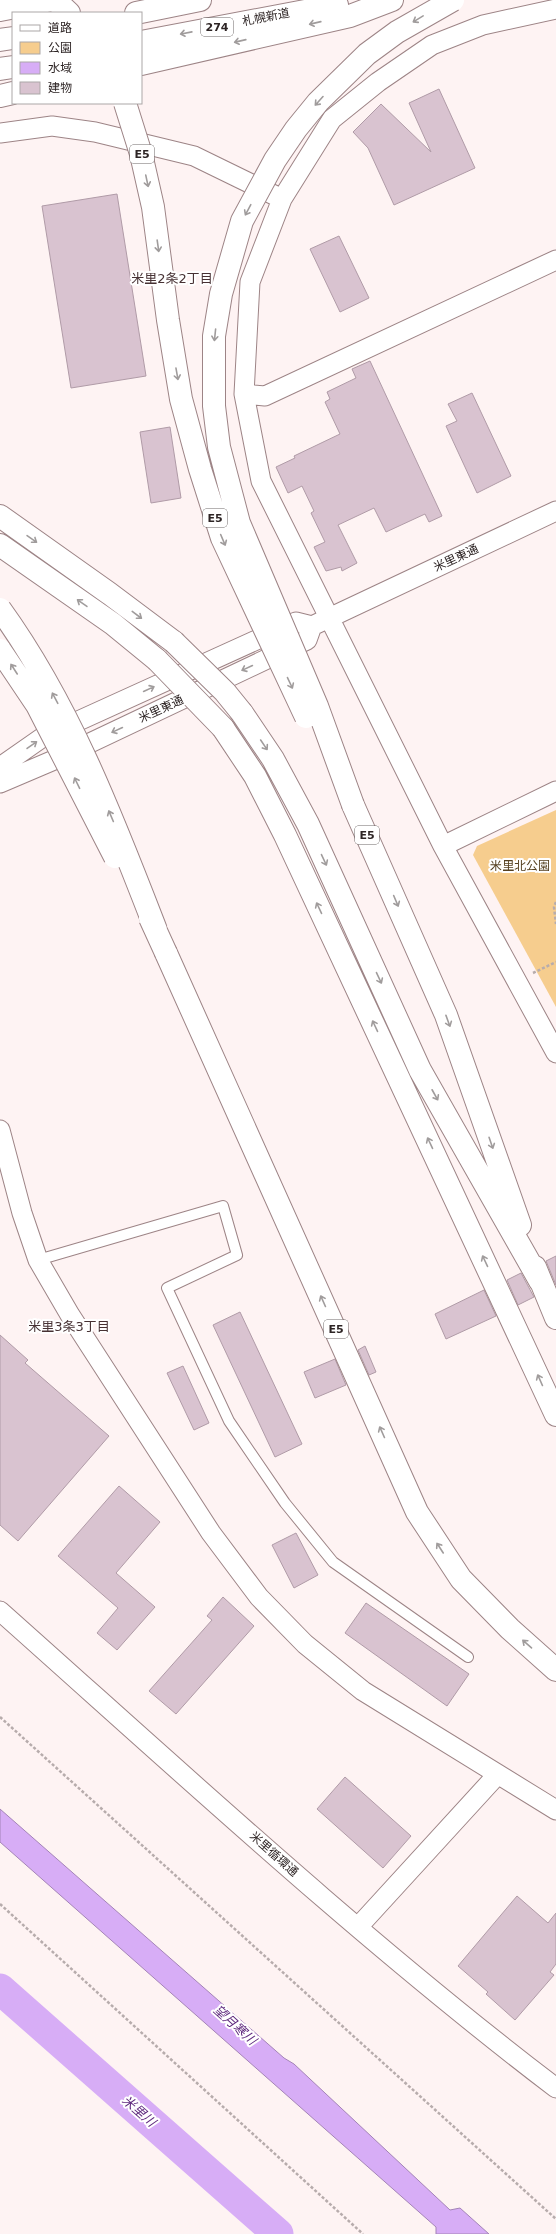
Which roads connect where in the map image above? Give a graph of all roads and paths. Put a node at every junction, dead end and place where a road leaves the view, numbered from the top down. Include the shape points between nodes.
1 (53, 0) edge
2 (200, 0) edge
3 (368, 0) edge
4 (392, 0) edge
5 (452, 0) edge
6 (556, 9) edge
7 (0, 10) edge
8 (68, 12) edge
9 (141, 12) edge
10 (12, 38) edge
11 (0, 40) edge
12 (142, 42) edge
13 (142, 64) edge
14 (12, 67) edge
15 (0, 69) edge
16 (12, 93) edge
17 (0, 96) edge
18 (125, 104) edge
19 (0, 133) edge
20 (282, 199) junction
21 (556, 260) edge
22 (244, 394) junction
23 (556, 511) edge
24 (0, 516) edge
25 (0, 545) edge
26 (0, 609) edge
27 (320, 622) junction
28 (0, 650) edge
29 (0, 767) edge
30 (0, 783) edge
31 (556, 791) edge
32 (353, 805) junction
33 (443, 846) junction
34 (556, 902) edge
35 (556, 924) edge
36 (156, 930) junction
37 (556, 962) edge
38 (530, 975) dead end
39 (556, 1053) edge
40 (0, 1130) edge
41 (38, 1260) junction
42 (540, 1281) junction
43 (556, 1318) edge
44 (556, 1415) edge
45 (0, 1611) edge
46 (468, 1658) dead end
47 (556, 1670) edge
48 (0, 1717) edge
49 (497, 1775) junction
50 (556, 1810) edge
51 (0, 1904) edge
52 (358, 1927) junction
53 (556, 2088) edge
54 (556, 2219) edge
55 (363, 2234) edge

1 - 7 highway
1 - 8 highway
2 - 9 highway
3 -> 12 highway, 札幌新道 / 274
4 -> 13 highway, 札幌新道 via 367,11
5 -> 32 highway, bridge via 397,32 367,54 318,102 296,129 275,160 242,221 221,294 214,336 214,406 219,447 239,523 317,706
6 - 20 street via 483,25 432,45 378,82 332,119
10 - 11 highway
14 - 15 highway
16 - 17 highway
18 -> 32 highway, E5, bridge via 141,154 153,207 181,399 219,530 301,707
19 - 20 street via 52,126 115,137 194,156
20 - 22 street via 250,282
21 - 22 street via 266,396
22 - 27 street via 261,481
23 - 27 street, 米里東通
24 -> 42 highway, bridge via 174,642 242,713 273,759 308,824 420,1070
44 -> 25 highway, bridge via 255,776 223,728 157,660 113,624
36 -> 26 highway, bridge via 111,814 57,702 27,647
29 -> 27 street, 米里東通 via 43,737 289,625 296,622
27 -> 30 street, 米里東通 via 307,640
27 - 33 street
36 -> 28 highway, E5, bridge via 95,821 37,705
31 - 33 street
32 -> 42 highway, E5 via 446,1015
33 - 39 street
34 - 35 path
47 -> 36 highway, E5, bridge via 510,1629 461,1579 417,1512
37 - 38 path
40 - 41 street via 22,1213
41 - 46 lane via 223,1206 237,1254 167,1288 229,1421 285,1503 333,1562
41 - 49 street via 70,1315 211,1533 259,1597 305,1644 363,1691
42 - 43 highway, E5
45 - 52 street, 米里循環通
48 - 54 path
49 - 50 street
49 - 52 street
51 - 55 path
52 - 53 street, 米里循環通 via 488,2036

